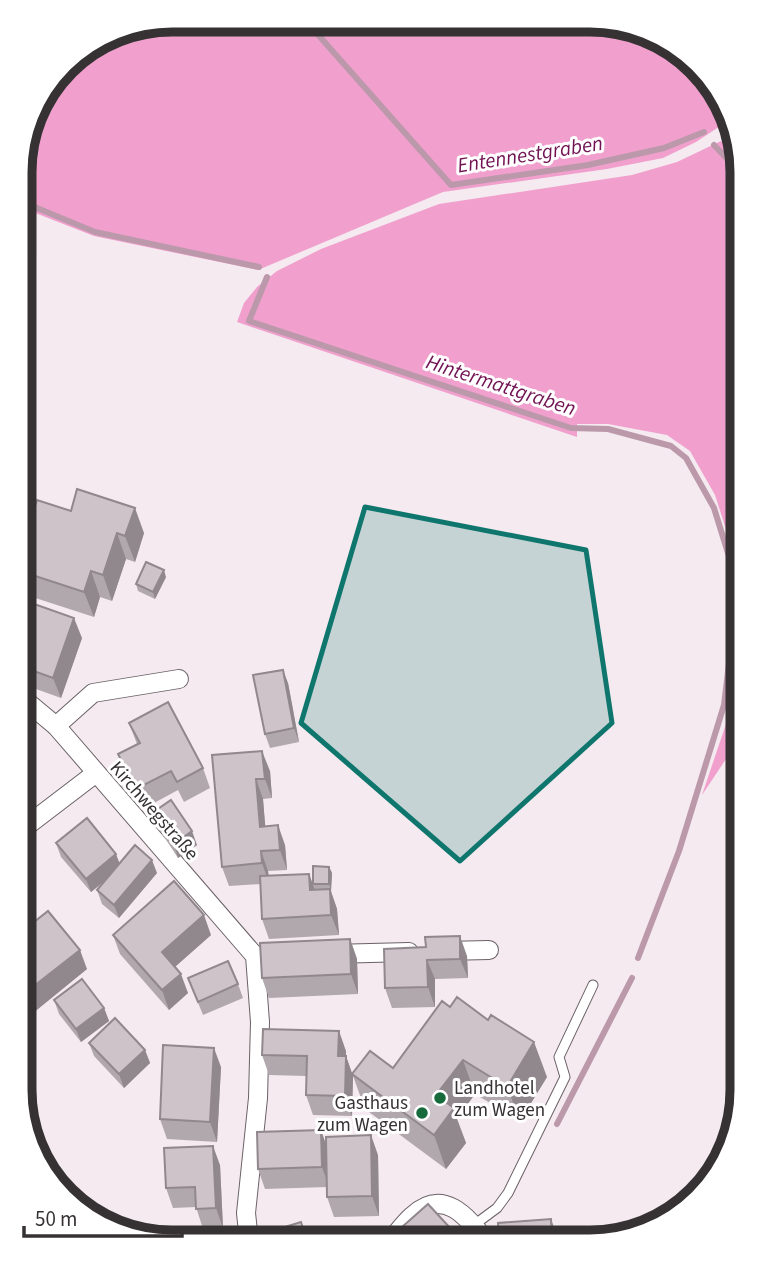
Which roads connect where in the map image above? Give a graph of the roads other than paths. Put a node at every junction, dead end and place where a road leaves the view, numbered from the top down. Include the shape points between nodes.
1 (179, 679) dead end
2 (32, 706) edge
3 (55, 726) junction
4 (96, 773) junction
5 (32, 822) edge
6 (489, 950) dead end
7 (310, 955) edge
8 (593, 985) dead end
9 (474, 1225) junction
10 (247, 1230) edge
11 (400, 1230) edge
12 (478, 1230) edge

1 - 3 street via 93,694
2 - 3 street, Kirchwegstraße
3 - 4 street, Kirchwegstraße
4 - 5 street
4 - 10 street, Kirchwegstraße via 262,956 258,1098
6 - 7 street
8 - 9 lane via 559,1056 565,1077 508,1193
9 - 11 street via 456,1208 433,1204 422,1208
9 - 12 street

